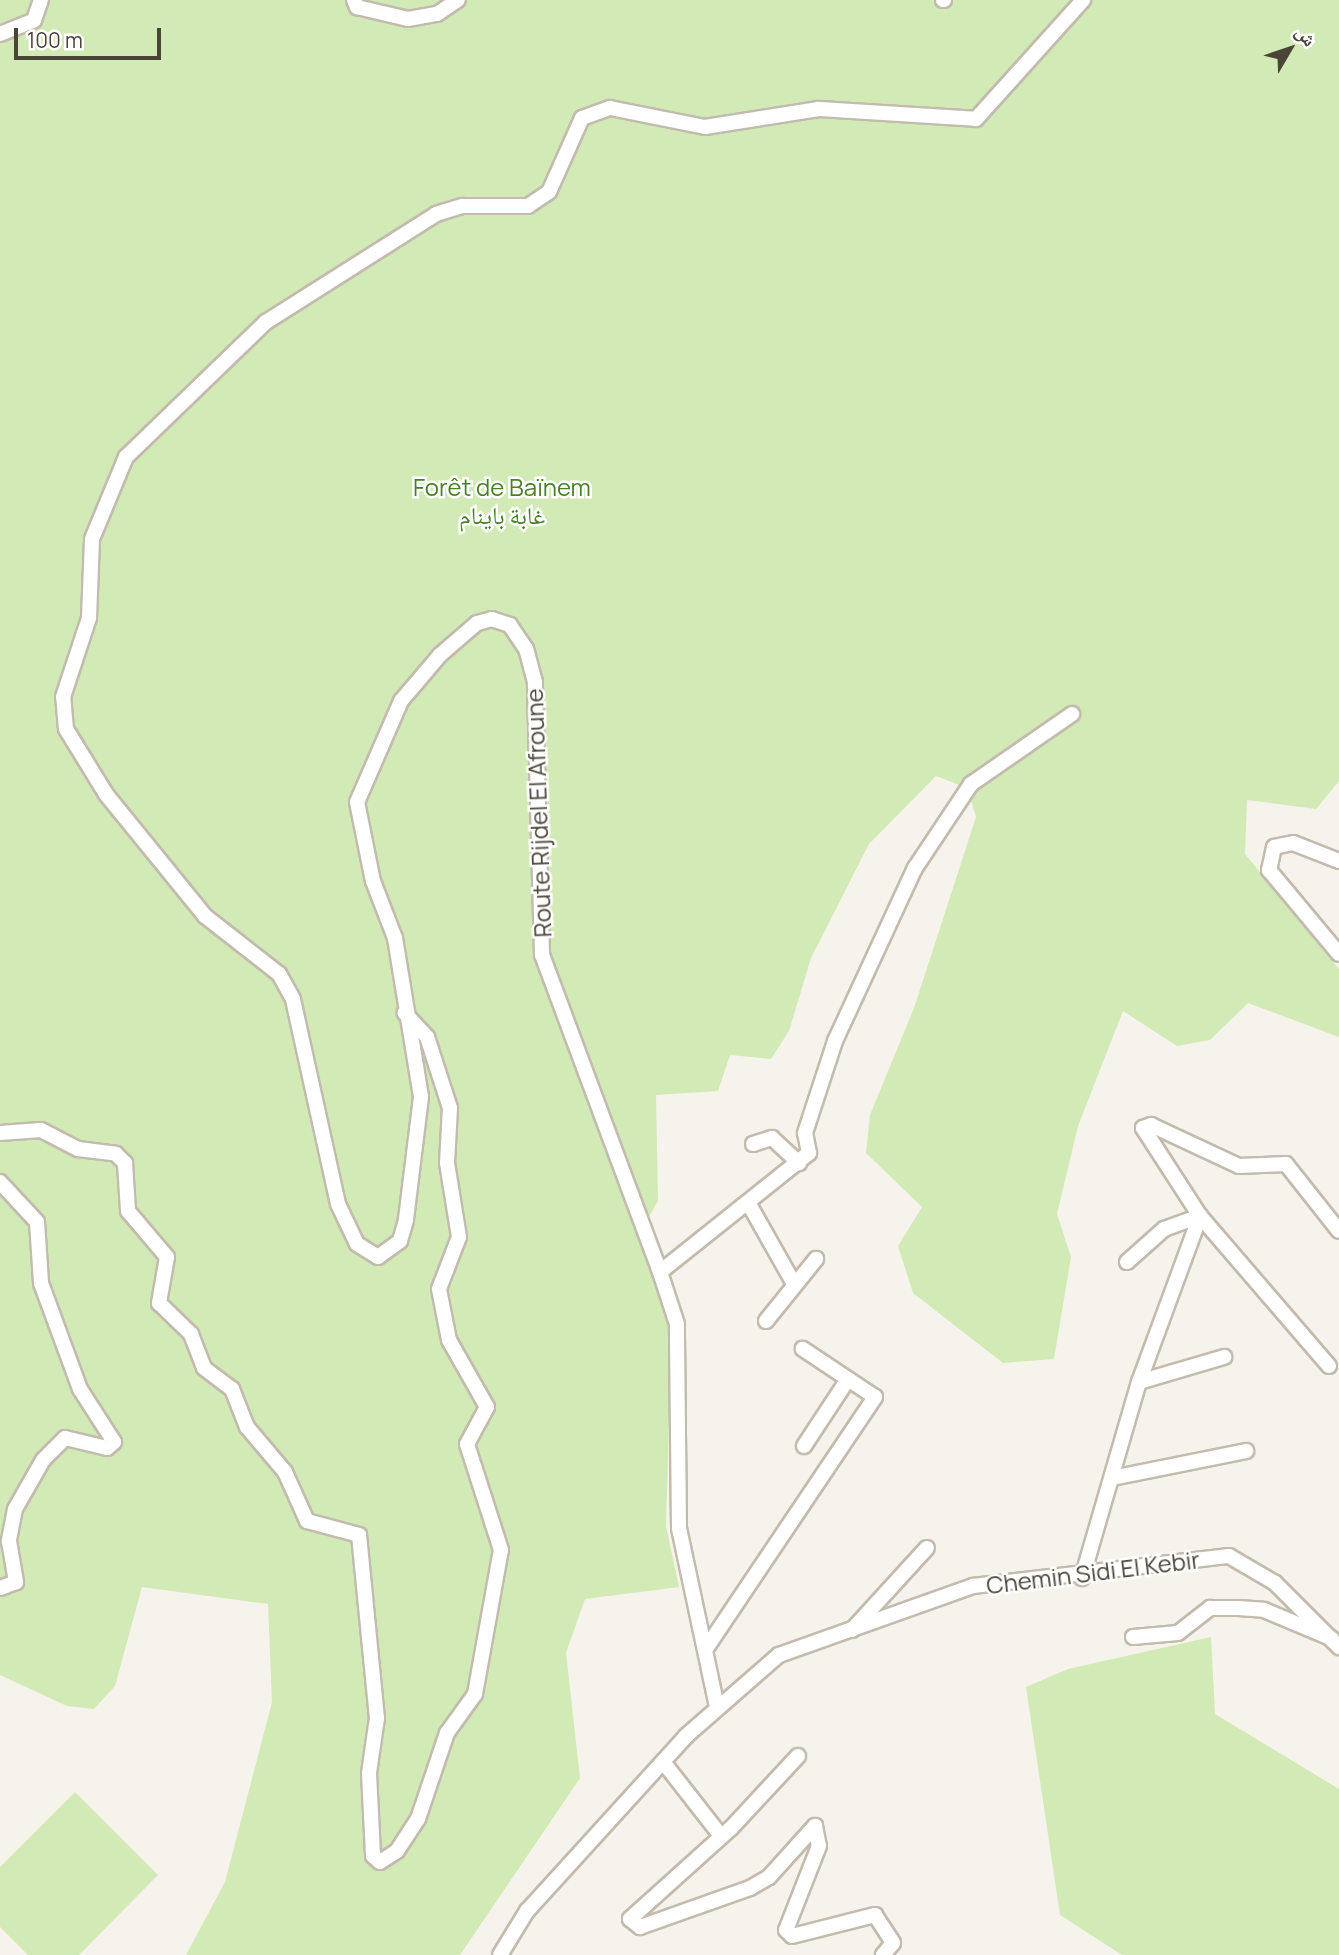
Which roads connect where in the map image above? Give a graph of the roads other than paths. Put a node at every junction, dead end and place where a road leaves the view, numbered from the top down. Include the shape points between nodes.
1 (41, 0) edge
2 (354, 0) edge
3 (458, 0) edge
4 (1083, 0) edge
5 (0, 34) edge
6 (1072, 714) dead end
7 (1339, 861) edge
8 (1339, 954) edge
9 (404, 1012) junction
10 (0, 1133) edge
11 (753, 1144) dead end
12 (799, 1163) junction
13 (0, 1182) edge
14 (750, 1206) junction
15 (1200, 1216) junction
16 (1339, 1231) edge
17 (816, 1259) dead end
18 (1127, 1262) dead end
19 (660, 1272) junction
20 (793, 1282) junction
21 (766, 1321) dead end
22 (803, 1349) dead end
23 (1224, 1357) dead end
24 (1329, 1366) dead end
25 (848, 1379) junction
26 (1139, 1381) junction
27 (804, 1446) dead end
28 (1246, 1451) dead end
29 (1112, 1478) junction
30 (927, 1548) dead end
31 (1082, 1578) junction
32 (0, 1588) edge
33 (850, 1632) junction
34 (1133, 1637) dead end
35 (1335, 1643) edge
36 (705, 1650) junction
37 (717, 1707) junction
38 (798, 1756) dead end
39 (664, 1763) junction
40 (721, 1836) junction
41 (500, 1955) edge
42 (883, 1955) edge

1 - 5 street via 34,20
2 - 3 street via 357,7 408,19 437,14
4 - 9 street, Route Rijdel El Afroune via 976,119 819,109 705,127 610,108 582,118 549,192 528,206 463,206 436,214 400,236 266,322 126,457 92,539 89,618 63,697 66,729 106,794 205,916 279,974 293,999 338,1204 358,1244 378,1257 400,1241 415,1167 421,1097
6 - 12 street via 993,765 943,822 835,1041 806,1133 809,1153
7 - 8 street via 1293,843 1274,846 1269,870
9 - 10 street via 427,1037 450,1108 447,1163 459,1237 443,1268 442,1313 449,1340 487,1407 467,1444 501,1550 475,1694 447,1733 418,1819 397,1851 380,1862 373,1856 369,1773 377,1718 359,1535 307,1521 285,1472 247,1427 232,1390 205,1368 191,1334 159,1303 167,1257 128,1211 125,1163 116,1154 78,1149 41,1130
9 - 19 street, Route Rijdel El Afroune via 394,938 370,871 357,802 401,701 440,655 492,619 510,625 526,649 535,682 542,955
11 - 12 street via 772,1138
12 - 14 street
13 - 32 street via 37,1222 41,1283 80,1389 114,1442 107,1448 65,1438 43,1460 15,1509 9,1541 16,1581
14 - 19 street
14 - 20 street
15 - 16 street via 1144,1132 1146,1124 1239,1166 1286,1164
15 - 18 street via 1164,1229
15 - 24 street
15 - 26 street
17 - 20 street
19 - 36 street via 677,1324 679,1528
20 - 21 street
22 - 25 street
23 - 26 street
25 - 27 street
25 - 36 street via 875,1398
26 - 29 street
28 - 29 street
29 - 31 street
30 - 33 street
31 - 33 street, Chemin Sidi El Kebir via 974,1586
31 - 35 street, Chemin Sidi El Kebir via 1229,1556 1275,1583
33 - 37 street, Chemin Sidi El Kebir via 779,1654
34 - 35 street via 1178,1633 1210,1608 1238,1608 1264,1610
36 - 37 street
37 - 39 street, Chemin Sidi El Kebir
38 - 40 street
39 - 40 street
39 - 41 street, Chemin Sidi El Kebir via 543,1892
40 - 42 street via 630,1919 635,1927 760,1883 815,1826 820,1846 786,1930 792,1936 875,1915 893,1943

